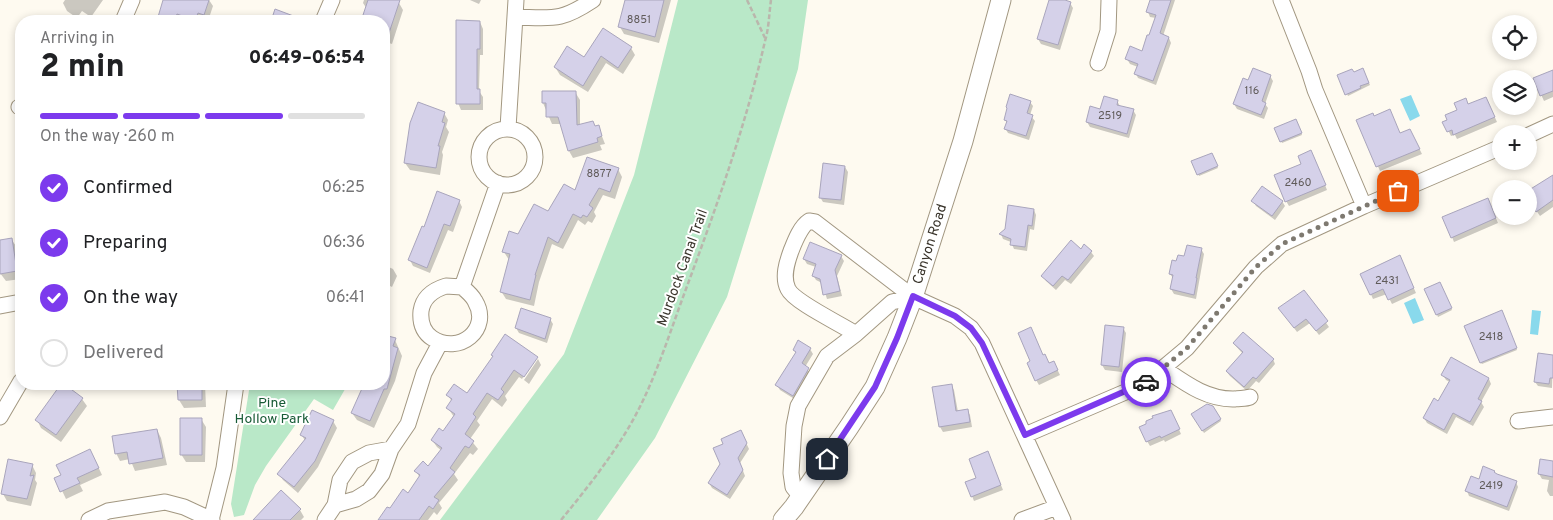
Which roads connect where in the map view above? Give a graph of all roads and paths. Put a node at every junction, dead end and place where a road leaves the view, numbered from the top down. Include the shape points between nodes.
1 (132, 0) edge
2 (332, 0) edge
3 (516, 0) edge
4 (592, 0) edge
5 (747, 0) edge
6 (772, 0) edge
7 (1001, 0) edge
8 (1109, 0) edge
9 (1280, 0) edge
10 (126, 15) edge
11 (326, 15) edge
12 (515, 17) junction
13 (766, 39) junction
14 (1098, 63) dead end
15 (1553, 124) edge
16 (508, 128) junction
17 (1537, 131) edge
18 (1492, 150) edge
19 (498, 183) junction
20 (1364, 206) junction
21 (462, 287) junction
22 (913, 296) junction
23 (15, 303) edge
24 (0, 306) edge
25 (856, 334) junction
26 (440, 344) junction
27 (1163, 368) junction
28 (16, 390) edge
29 (235, 390) edge
30 (1250, 397) dead end
31 (0, 416) edge
32 (1553, 417) edge
33 (1518, 420) dead end
34 (1025, 435) junction
35 (391, 450) junction
36 (800, 497) junction
37 (335, 505) junction
38 (1060, 514) edge
39 (88, 520) edge
40 (211, 520) edge
41 (325, 520) edge
42 (561, 520) edge
43 (783, 520) edge
44 (1022, 520) edge

1 - 10 street
2 - 11 street
3 - 12 street
4 - 12 street via 567,16
5 - 13 path
6 - 13 path, Murdock Canal Trail
7 - 22 main road, Canyon Road via 963,141
8 - 14 street via 1108,31
9 - 20 street
12 - 16 street
13 - 42 path, Murdock Canal Trail via 744,120 704,240 646,393 626,433
15 - 17 street
16 - 19 street via 491,133 480,148 480,165 484,173
16 - 19 street via 525,135 534,152 534,162 531,171 517,183
18 - 20 street
19 - 21 street
20 - 27 street via 1282,244 1256,267 1187,348
21 - 26 street via 476,302 478,323 474,333 460,344
21 - 26 street via 437,289 427,296 422,305 420,318 423,328
22 - 25 street via 892,302
22 - 25 street via 815,222 809,221 792,247 787,262 788,290 798,300
22 - 34 street via 955,316 971,328 982,343
22 - 36 main road, Canyon Road via 875,387
23 - 24 street
25 - 36 street via 827,356 798,406 790,473 793,487
26 - 35 street via 424,373 408,424
27 - 30 street via 1211,396 1225,399
27 - 34 street via 1144,384
28 - 31 street
29 - 40 street via 224,468
32 - 33 street
34 - 38 street
35 - 37 street via 382,474 369,491
35 - 37 street via 369,453 352,462 340,480
36 - 43 main road, Canyon Road
37 - 41 street
38 - 44 street
39 - 40 street via 108,511 165,502 184,506

